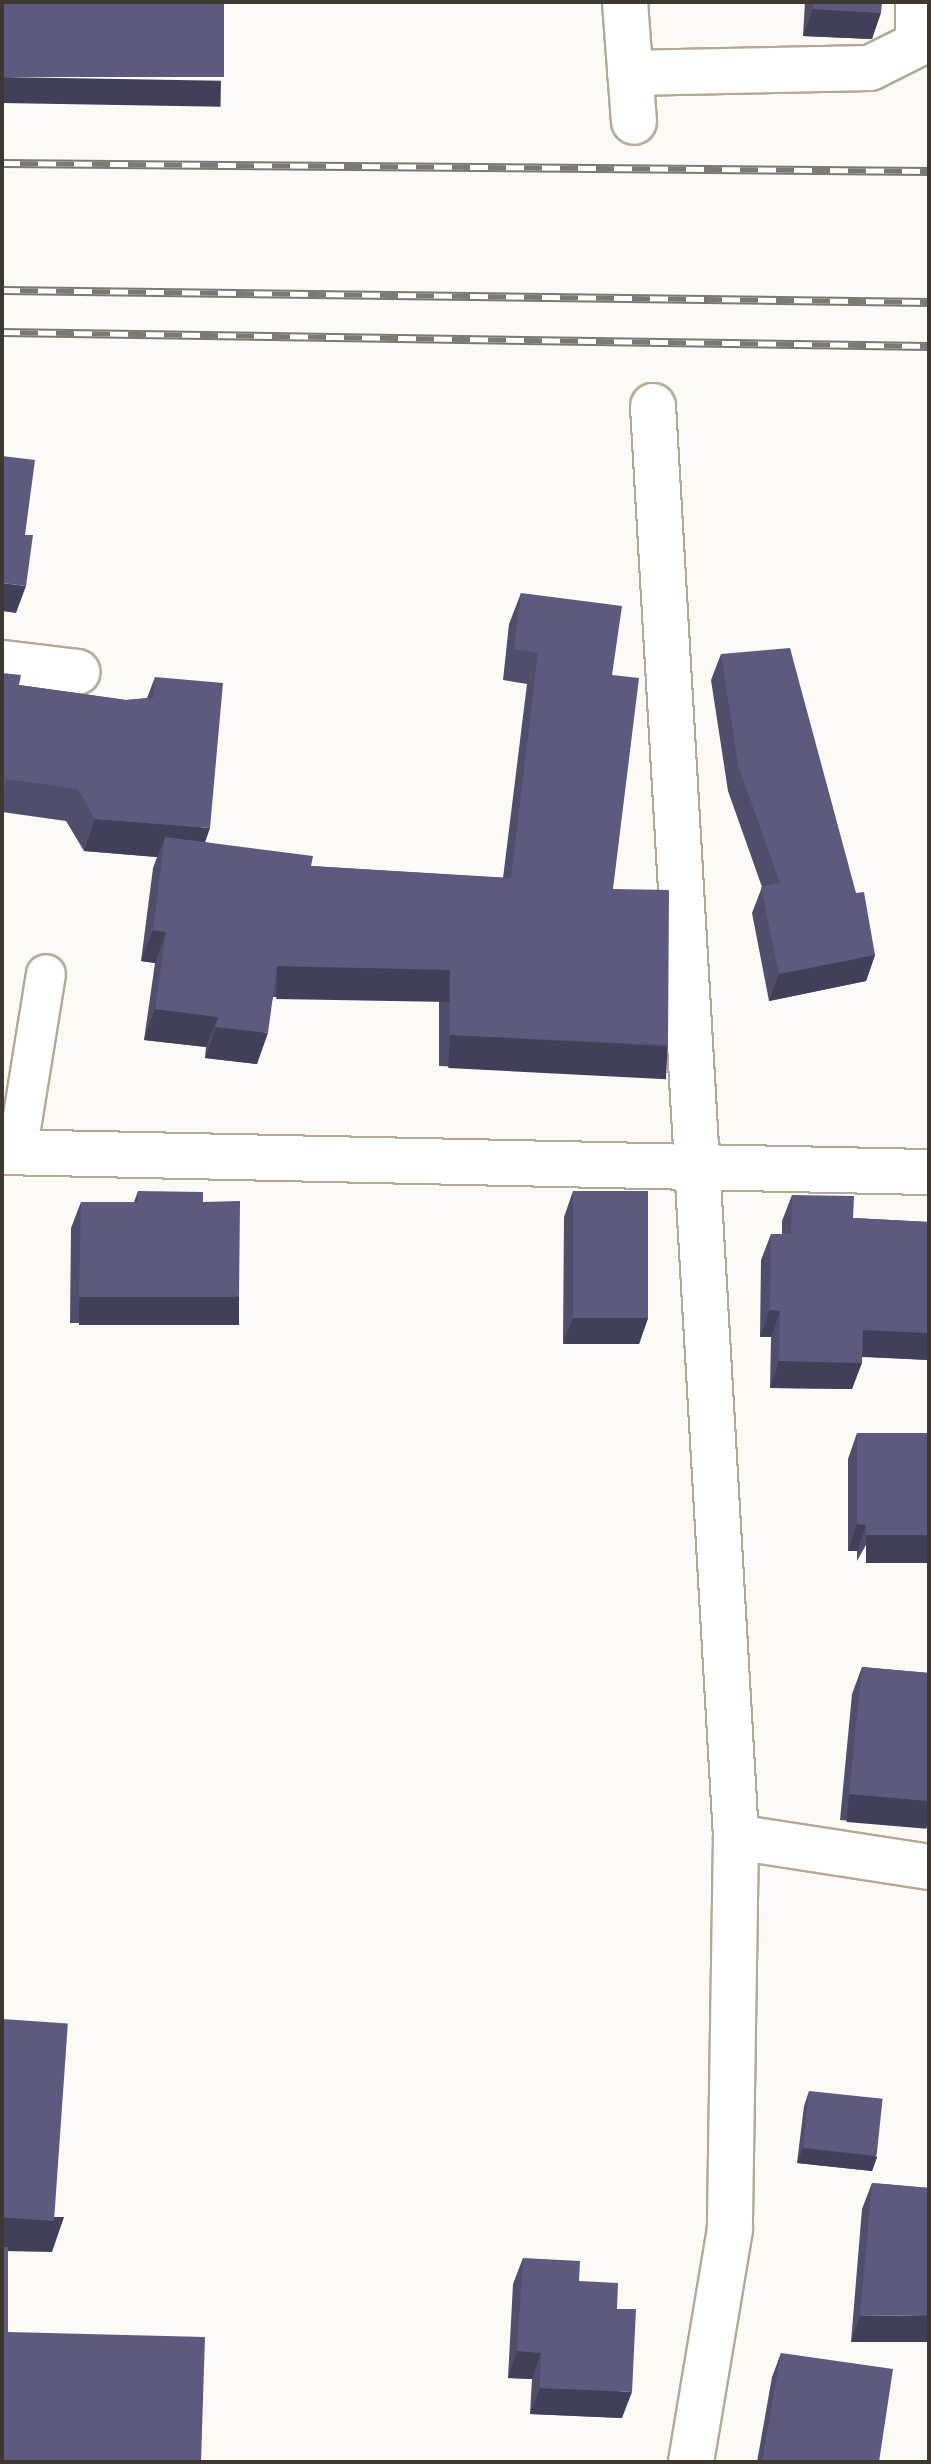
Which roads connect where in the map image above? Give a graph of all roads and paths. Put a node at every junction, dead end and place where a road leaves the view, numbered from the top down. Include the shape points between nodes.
1 (625, 2) edge
2 (918, 2) edge
3 (630, 73) junction
4 (634, 122) dead end
5 (653, 406) dead end
6 (2, 663) edge
7 (77, 672) dead end
8 (46, 974) dead end
9 (10, 1152) edge
10 (701, 1167) junction
11 (929, 1172) edge
12 (736, 1837) junction
13 (929, 1867) edge
14 (691, 2462) edge

1 - 3 street
2 - 3 street via 918,44 870,68
3 - 4 street
5 - 10 street
6 - 7 street
8 - 9 lane
9 - 10 street
10 - 11 street
10 - 12 street
12 - 13 street
12 - 14 street via 730,2229

